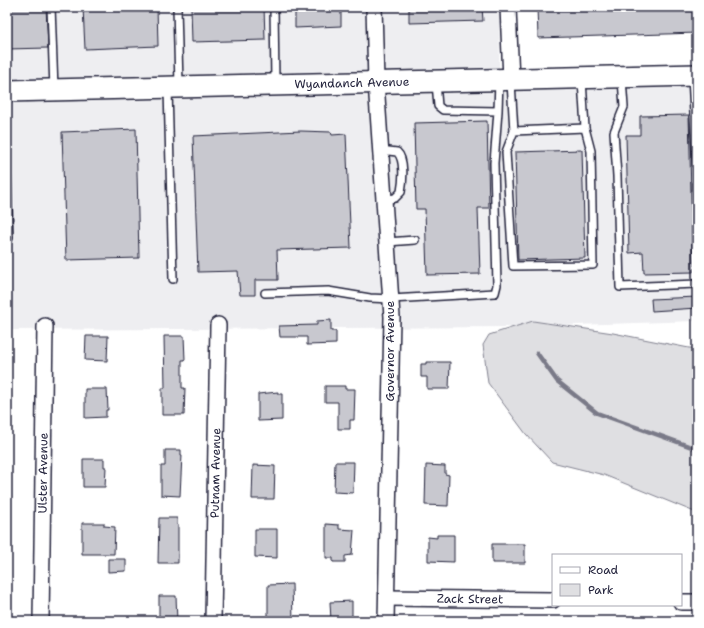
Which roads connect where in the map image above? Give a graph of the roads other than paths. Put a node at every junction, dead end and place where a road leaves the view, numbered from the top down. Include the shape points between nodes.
1 (51, 7) edge
2 (177, 7) edge
3 (274, 7) edge
4 (374, 7) edge
5 (508, 7) edge
6 (695, 75) edge
7 (622, 77) junction
8 (582, 78) junction
9 (505, 80) junction
10 (436, 81) junction
11 (376, 82) junction
12 (276, 84) junction
13 (174, 87) junction
14 (7, 90) edge
15 (54, 90) junction
16 (498, 110) junction
17 (585, 128) junction
18 (514, 131) junction
19 (380, 150) junction
20 (697, 169) edge
21 (7, 175) edge
22 (384, 200) junction
23 (9, 238) dead end
24 (415, 240) dead end
25 (387, 242) junction
26 (173, 279) dead end
27 (697, 284) edge
28 (265, 293) dead end
29 (390, 299) junction
30 (218, 325) dead end
31 (45, 326) dead end
32 (387, 598) junction
33 (552, 600) edge
34 (682, 602) edge
35 (697, 602) edge
36 (41, 621) edge
37 (213, 621) edge
38 (386, 621) edge

1 - 15 lane
2 - 13 lane
3 - 12 lane
4 - 11 street, Governor Avenue
5 - 9 street
6 - 7 street, Wyandanch Avenue
6 - 20 lane
7 - 8 street, Wyandanch Avenue
7 - 27 lane via 624,107 614,132 620,287
8 - 9 street, Wyandanch Avenue
8 - 17 lane
9 - 10 street, Wyandanch Avenue
9 - 16 lane
9 - 18 lane
10 - 11 street, Wyandanch Avenue
10 - 16 lane via 438,106 441,110
11 - 12 street, Wyandanch Avenue
11 - 19 street, Governor Avenue
12 - 13 street, Wyandanch Avenue
13 - 15 street, Wyandanch Avenue
13 - 26 lane
14 - 15 street, Wyandanch Avenue
16 - 29 lane via 494,163 496,291 492,294
17 - 18 lane
17 - 18 lane via 591,151 593,266 513,266 506,152
19 - 22 street, Governor Avenue
19 - 22 lane via 397,152 402,163 401,192 395,198
21 - 23 lane
22 - 25 street, Governor Avenue
24 - 25 lane
25 - 29 street, Governor Avenue
28 - 29 lane via 328,291
29 - 32 street, Governor Avenue via 392,317
30 - 37 street, Putnam Avenue
31 - 36 street, Ulster Avenue
32 - 33 street, Zack Street
32 - 38 street, Governor Avenue
34 - 35 street

